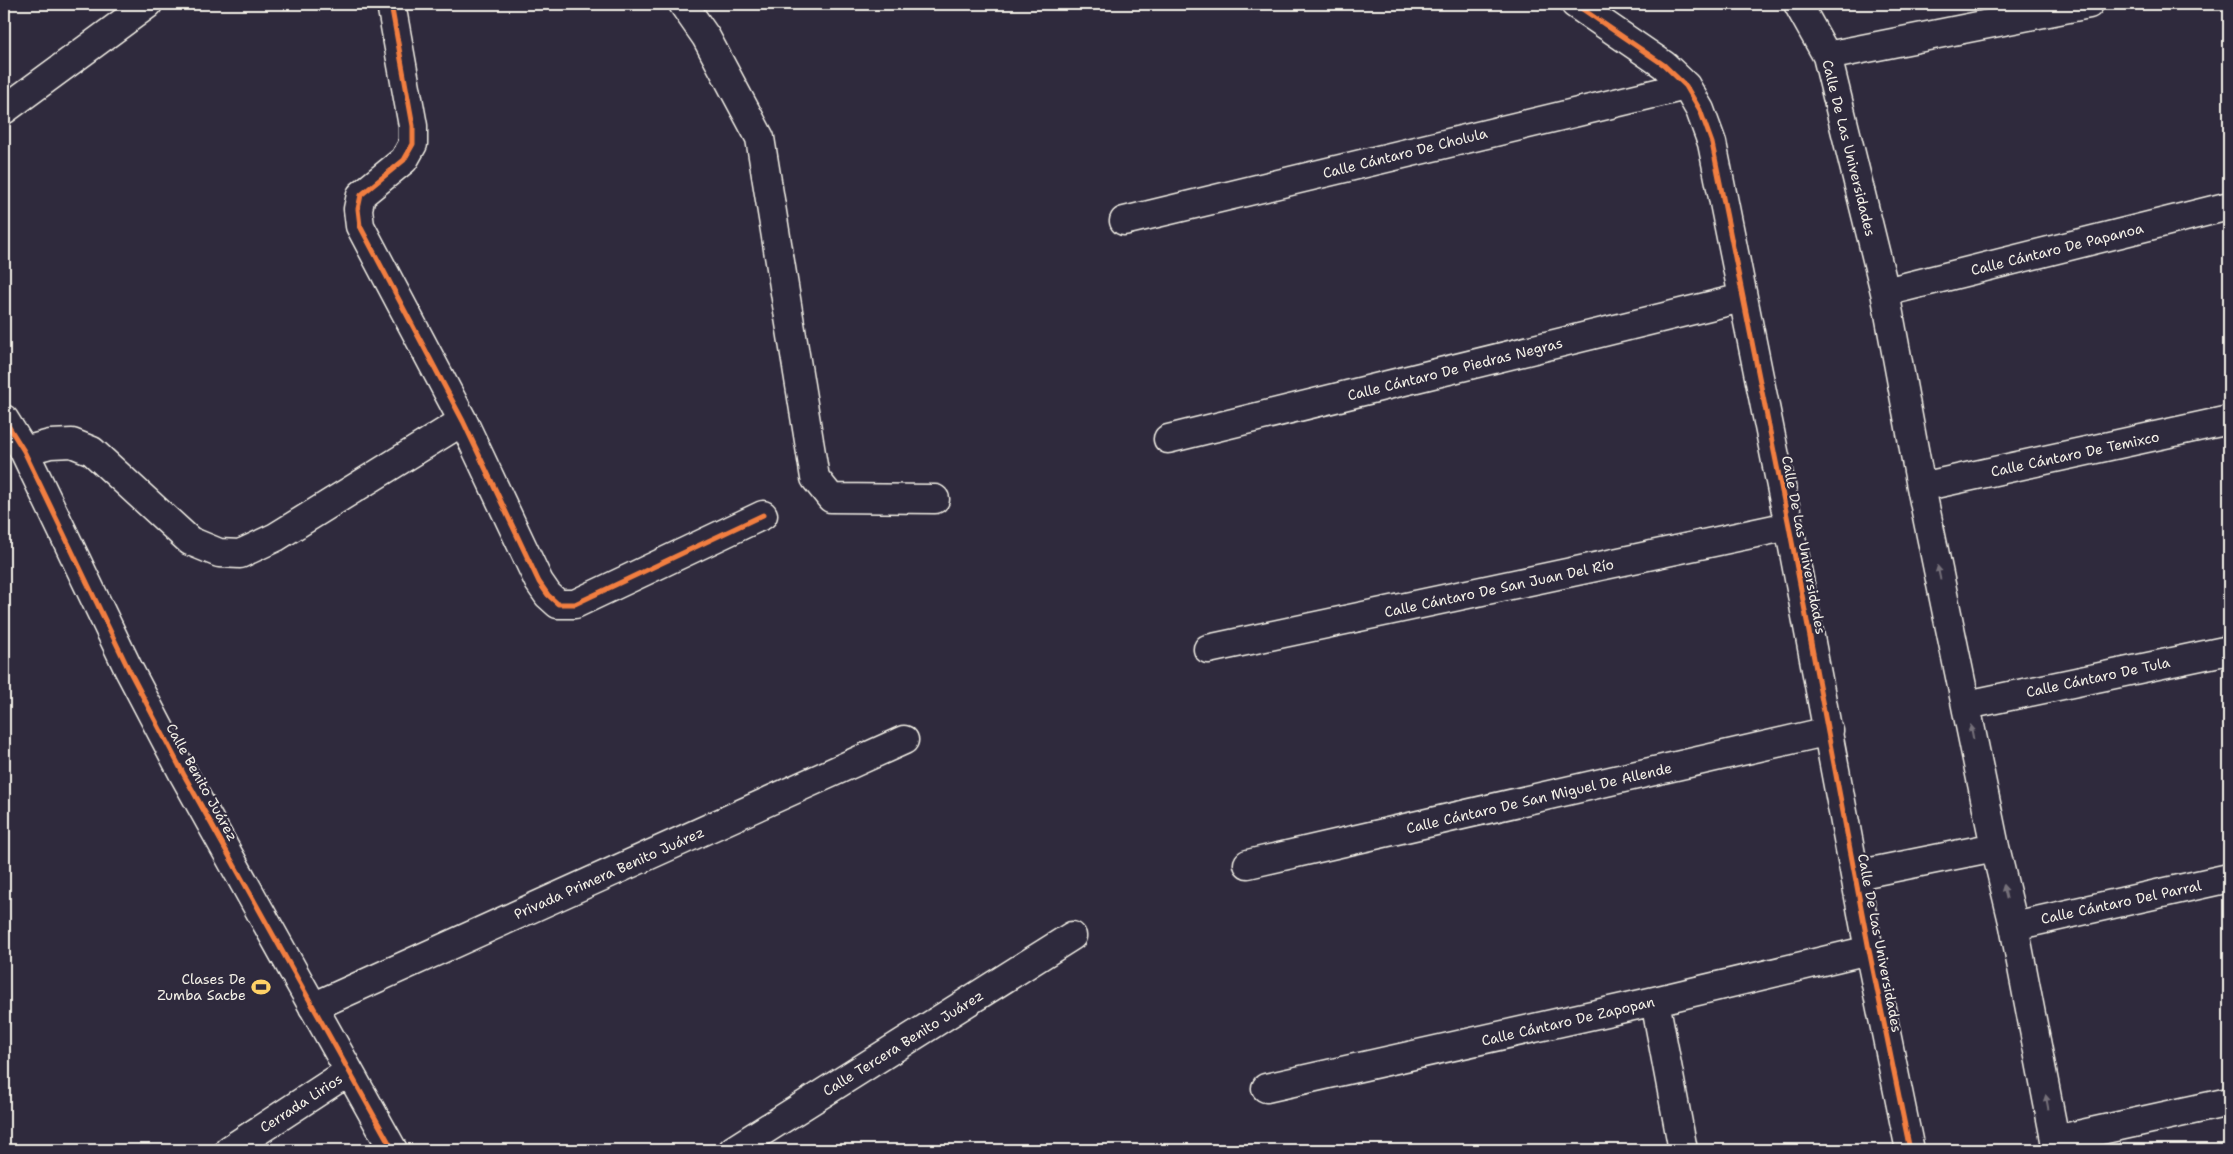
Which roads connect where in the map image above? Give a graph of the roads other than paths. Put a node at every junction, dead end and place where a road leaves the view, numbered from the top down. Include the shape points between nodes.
1 (148, 4) edge
2 (391, 4) edge
3 (683, 4) edge
4 (1575, 4) edge
5 (1798, 4) edge
6 (2089, 4) edge
7 (1827, 56) junction
8 (1686, 86) junction
9 (4, 110) edge
10 (2229, 206) edge
11 (1124, 221) dead end
12 (1885, 292) junction
13 (1742, 298) junction
14 (4, 419) edge
15 (2229, 420) edge
16 (463, 421) junction
17 (1168, 439) dead end
18 (24, 451) junction
19 (1921, 487) junction
20 (935, 498) dead end
21 (763, 516) dead end
22 (1789, 526) junction
23 (1208, 649) dead end
24 (2229, 650) edge
25 (1967, 705) junction
26 (1829, 732) junction
27 (904, 740) dead end
28 (1995, 848) junction
29 (1248, 864) dead end
30 (1856, 875) junction
31 (2229, 878) edge
32 (2014, 926) junction
33 (1072, 936) dead end
34 (1869, 950) junction
35 (1656, 1001) junction
36 (313, 1007) junction
37 (348, 1072) junction
38 (1266, 1088) dead end
39 (2229, 1102) edge
40 (2056, 1145) edge
41 (229, 1150) edge
42 (393, 1150) edge
43 (733, 1150) edge
44 (1683, 1150) edge
45 (1910, 1150) edge

1 - 9 street
2 - 16 street via 413,126 413,144 404,160 361,195 358,209 360,226
3 - 20 street via 706,37 760,138 815,478 830,498
4 - 8 street, Calle De Las Universidades via 1664,66
5 - 7 street, Calle De Las Universidades
6 - 7 street
7 - 12 street, Calle De Las Universidades
8 - 11 street, Calle Cántaro De Cholula
8 - 13 street, Calle De Las Universidades via 1700,110 1712,143
10 - 12 street, Calle Cántaro De Papanoa
12 - 19 street, Calle De Las Universidades
13 - 17 street, Calle Cántaro De Piedras Negras
13 - 22 street, Calle De Las Universidades
14 - 18 street, Calle Benito Juárez
15 - 19 street, Calle Cántaro De Temixco
16 - 18 street via 276,538 240,554 219,552 190,541 92,451 72,443 50,444
16 - 21 street via 539,582 558,604 575,604
18 - 36 street, Calle Benito Juárez via 128,668
25 -> 19 street, Calle De Las Universidades
22 - 23 street, Calle Cántaro De San Juan Del Río
22 - 26 street, Calle De Las Universidades
24 - 25 street, Calle Cántaro De Tula
28 -> 25 street, Calle De Las Universidades
26 - 29 street, Calle Cántaro De San Miguel De Allende
26 - 30 street, Calle De Las Universidades
27 - 36 street, Privada Primera Benito Juárez
28 - 30 street
32 -> 28 street, Calle De Las Universidades
30 - 34 street, Calle De Las Universidades
31 - 32 street, Calle Cántaro Del Parral
40 -> 32 street, Calle De Las Universidades
33 - 43 street, Calle Tercera Benito Juárez
34 - 35 street, Calle Cántaro De Zapopan
34 - 45 street, Calle De Las Universidades
35 - 38 street, Calle Cántaro De Zapopan
35 - 44 street
36 - 37 street, Calle Benito Juárez
37 - 41 street, Cerrada Lirios
37 - 42 street, Calle Benito Juárez
39 - 40 street

